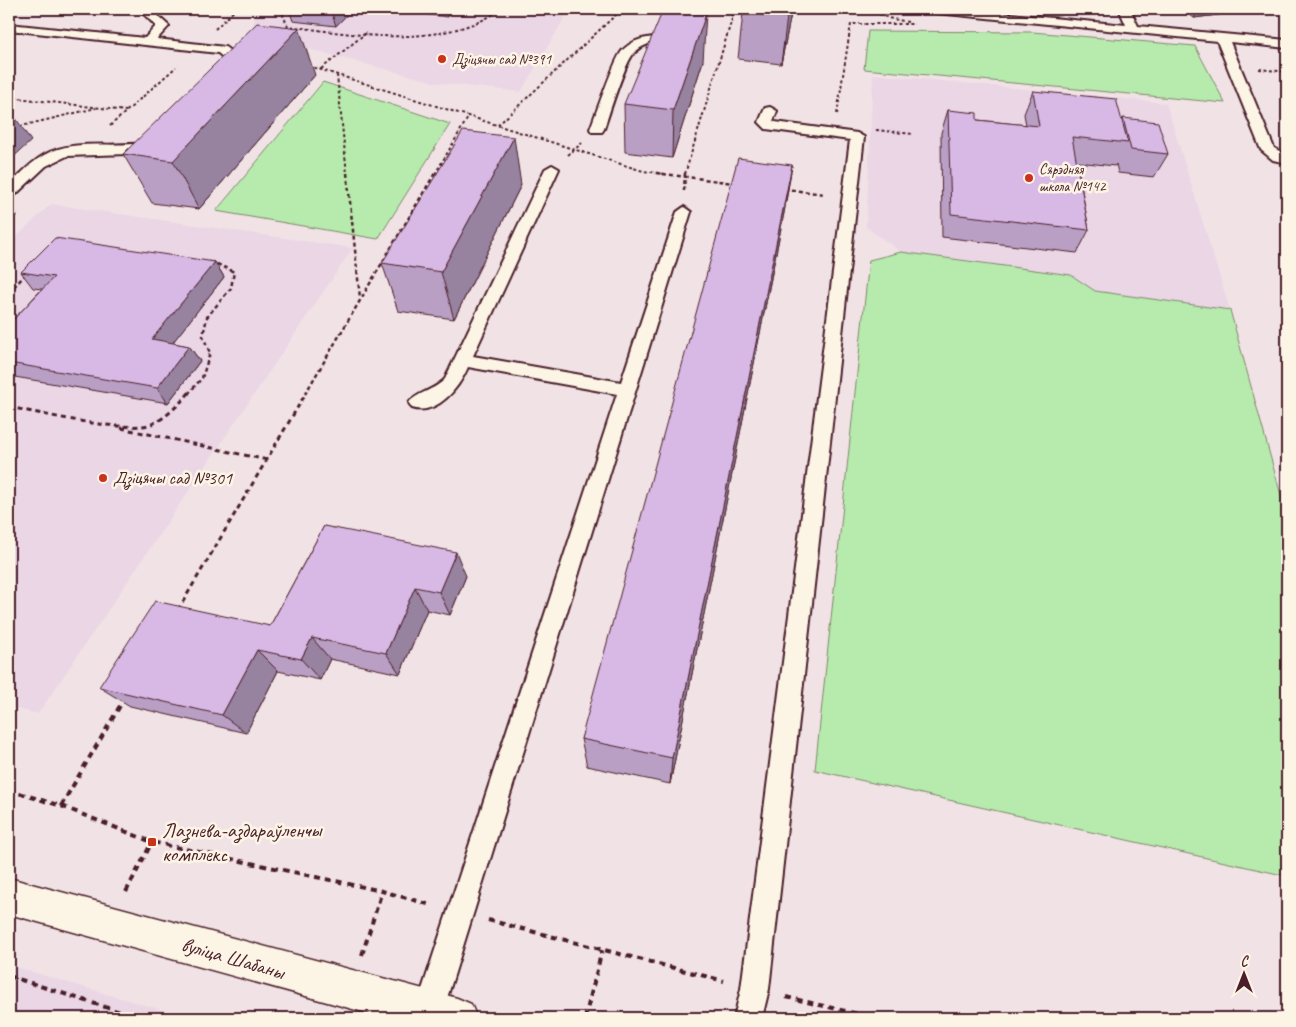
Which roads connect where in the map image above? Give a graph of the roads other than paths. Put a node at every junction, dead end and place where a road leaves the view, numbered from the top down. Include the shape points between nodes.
1 (144, 9) edge
2 (691, 9) edge
3 (1125, 9) edge
4 (938, 10) dead end
5 (9, 27) edge
6 (1133, 29) junction
7 (1222, 38) junction
8 (148, 42) junction
9 (1287, 44) edge
10 (221, 81) edge
11 (770, 111) dead end
12 (597, 129) road end
13 (162, 140) edge
14 (1287, 159) edge
15 (552, 170) road end
16 (9, 193) edge
17 (684, 212) dead end
18 (462, 360) junction
19 (626, 389) junction
20 (418, 403) dead end
21 (9, 896) edge
22 (443, 1014) edge
23 (748, 1018) edge

1 - 8 lane via 162,26
2 - 12 lane via 686,22 671,38 634,45 626,54
3 - 6 lane
4 - 6 lane
5 - 8 lane
6 - 7 lane
7 - 9 lane
7 - 14 lane via 1268,150
8 - 10 lane via 221,50 232,58 234,67
11 - 23 lane via 766,122 771,126 857,136 755,989
13 - 16 lane via 144,148 66,151 52,156
15 - 18 lane
17 - 19 lane
18 - 19 lane
18 - 20 lane via 453,384 440,396
19 - 22 lane
21 - 22 street, вуліца Шабаны

